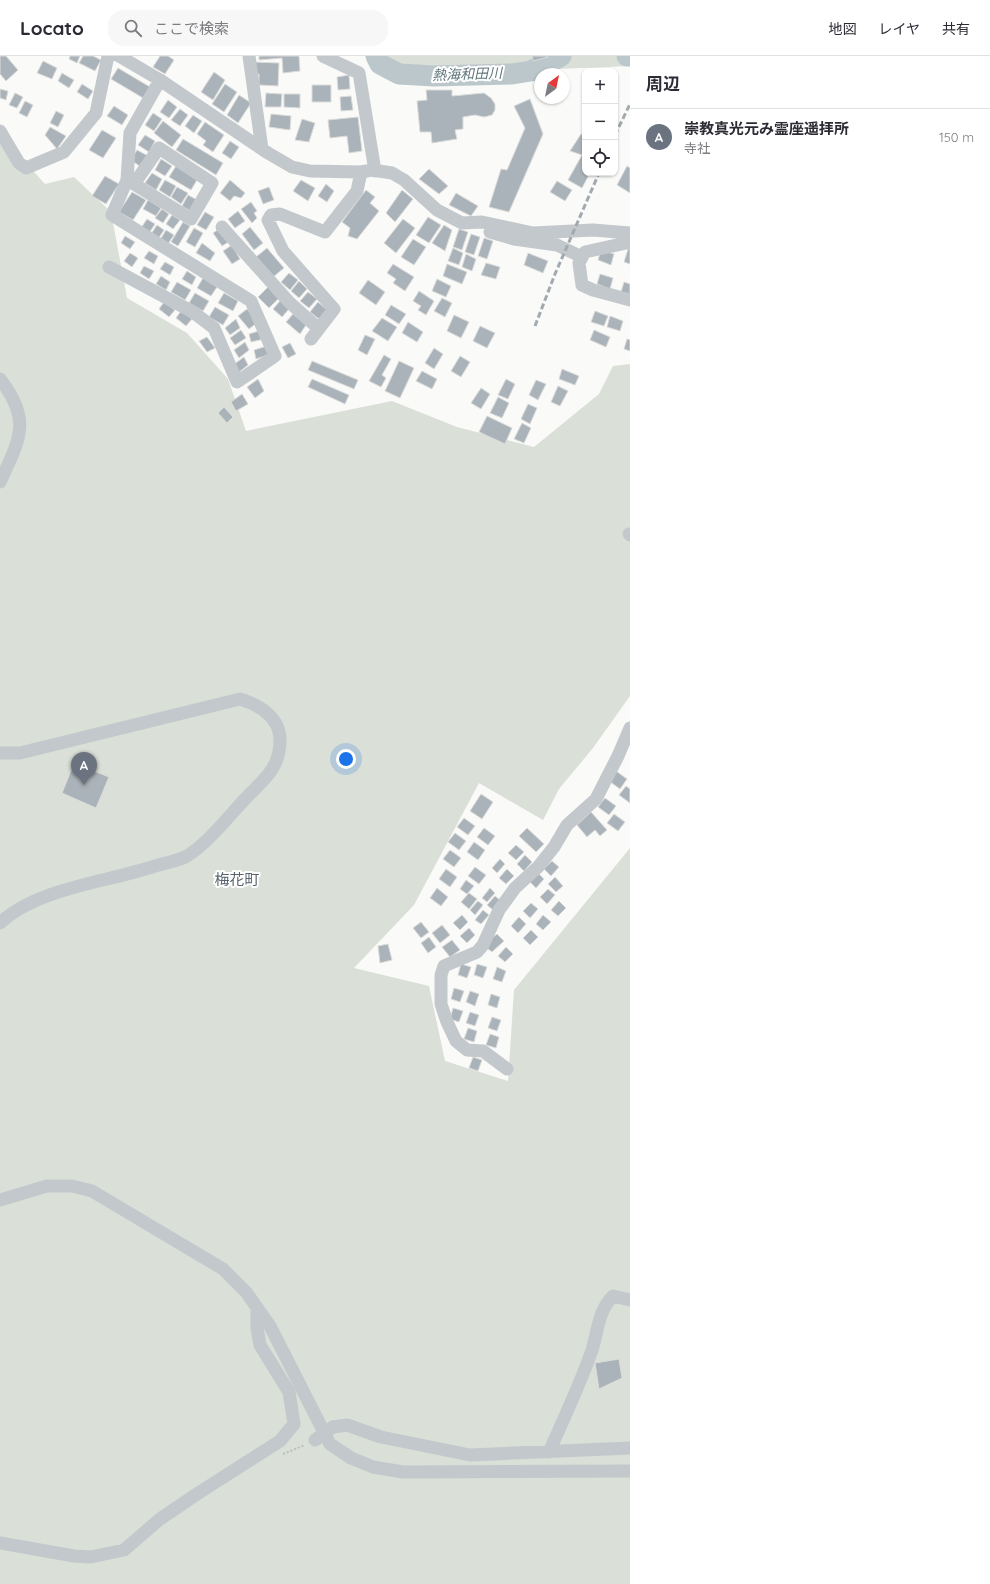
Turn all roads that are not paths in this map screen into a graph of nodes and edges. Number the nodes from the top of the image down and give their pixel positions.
1 (108, 56) edge
2 (248, 56) edge
3 (323, 56) edge
4 (125, 58) edge
5 (160, 80) junction
6 (0, 131) edge
7 (262, 149) junction
8 (375, 171) junction
9 (362, 172) junction
10 (131, 182) junction
11 (462, 223) junction
12 (222, 227) dead end
13 (630, 233) edge
14 (630, 242) edge
15 (582, 257) junction
16 (109, 267) dead end
17 (630, 300) edge
18 (0, 379) edge
19 (0, 482) edge
20 (630, 728) edge
21 (0, 753) edge
22 (0, 923) edge
23 (507, 1069) dead end
24 (0, 1200) edge
25 (630, 1300) edge
26 (257, 1307) junction
27 (315, 1440) road end
28 (630, 1448) edge
29 (549, 1452) junction
30 (630, 1471) edge
31 (0, 1543) edge

1 - 6 street
2 - 7 street
3 - 8 street
4 - 5 street
5 - 7 street
5 - 10 street
7 - 9 street
8 - 9 street
8 - 11 street
9 - 12 street
10 - 10 street
10 - 16 street
11 - 13 street
11 - 15 street
14 - 15 street
15 - 17 street
18 - 19 street
20 - 23 street
21 - 22 street
24 - 26 street
25 - 29 street
26 - 30 street
26 - 31 street
27 - 29 street, bridge
28 - 29 street

